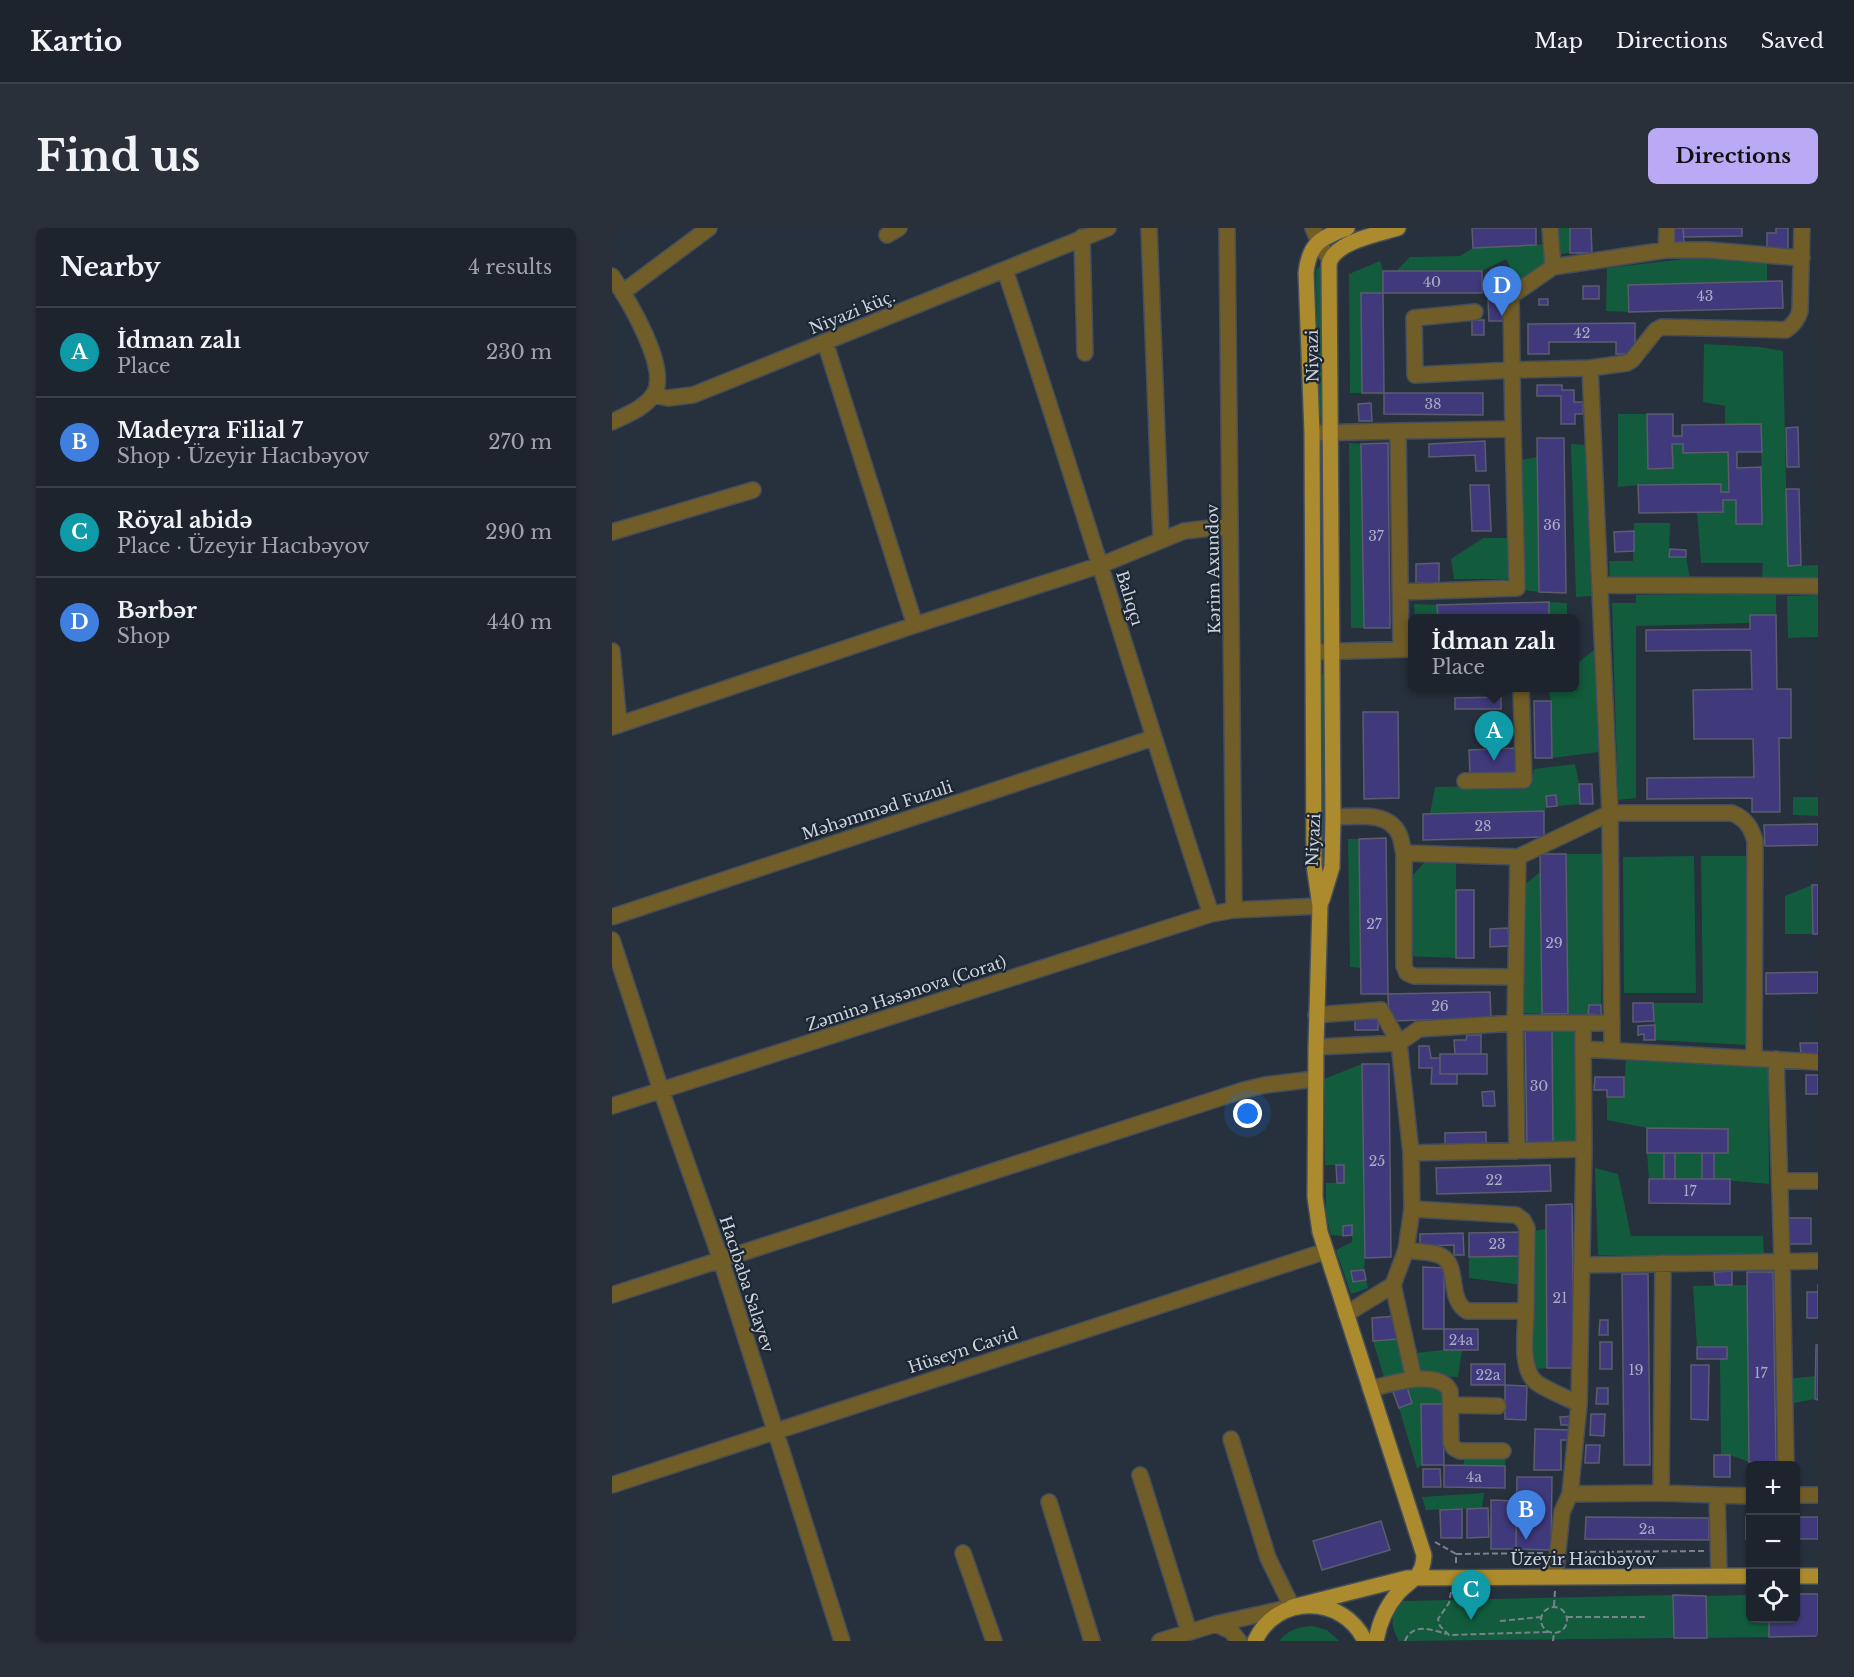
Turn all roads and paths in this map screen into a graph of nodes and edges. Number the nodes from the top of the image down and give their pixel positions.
1 (709, 228) edge
2 (1108, 228) edge
3 (1149, 228) edge
4 (1227, 228) edge
5 (1347, 228) edge
6 (1398, 228) edge
7 (1550, 228) edge
8 (1667, 228) edge
9 (1802, 228) edge
10 (1315, 235) edge
11 (1082, 237) junction
12 (1666, 250) junction
13 (1802, 258) junction
14 (1330, 259) junction
15 (1552, 267) junction
16 (1005, 270) junction
17 (612, 276) edge
18 (623, 292) junction
19 (1475, 312) dead end
20 (825, 342) junction
21 (1085, 353) dead end
22 (1590, 368) junction
23 (1512, 370) junction
24 (653, 395) junction
25 (612, 422) edge
26 (1513, 429) junction
27 (1398, 431) junction
28 (1312, 433) junction
29 (1331, 433) junction
30 (753, 490) dead end
31 (1230, 526) junction
32 (612, 532) edge
33 (1161, 539) junction
34 (1101, 565) junction
35 (1601, 585) junction
36 (1818, 586) edge
37 (1400, 592) junction
38 (915, 625) junction
39 (1407, 649) edge
40 (612, 651) edge
41 (1333, 651) junction
42 (1314, 652) junction
43 (1521, 692) edge
44 (616, 726) edge
45 (1153, 738) junction
46 (1465, 781) dead end
47 (1610, 813) junction
48 (1333, 817) junction
49 (1404, 853) junction
50 (1518, 857) junction
51 (1320, 906) junction
52 (1234, 910) junction
53 (1211, 914) junction
54 (612, 917) edge
55 (612, 940) edge
56 (1516, 977) junction
57 (1316, 1015) junction
58 (1515, 1023) junction
59 (1583, 1023) junction
60 (1611, 1023) junction
61 (1399, 1043) junction
62 (1316, 1047) junction
63 (1582, 1048) junction
64 (1612, 1049) junction
65 (1754, 1058) junction
66 (1776, 1059) junction
67 (1818, 1062) edge
68 (1316, 1079) junction
69 (661, 1090) junction
70 (612, 1106) edge
71 (1584, 1149) junction
72 (1516, 1151) junction
73 (1411, 1153) junction
74 (1818, 1180) edge
75 (1780, 1181) junction
76 (1412, 1209) junction
77 (1406, 1250) junction
78 (1326, 1251) junction
79 (721, 1260) junction
80 (1782, 1261) junction
81 (1818, 1261) edge
82 (1664, 1263) junction
83 (1582, 1264) junction
84 (1394, 1285) junction
85 (612, 1295) edge
86 (1526, 1311) junction
87 (1346, 1314) junction
88 (1414, 1379) junction
89 (1370, 1389) junction
90 (1579, 1404) junction
91 (1452, 1405) junction
92 (1498, 1406) dead end
93 (775, 1431) junction
94 (1231, 1439) dead end
95 (1503, 1451) dead end
96 (1786, 1461) edge
97 (1140, 1475) dead end
98 (612, 1485) edge
99 (1661, 1493) junction
100 (1570, 1494) junction
101 (1800, 1495) edge
102 (1818, 1495) edge
103 (1717, 1496) junction
104 (1746, 1496) edge
105 (1049, 1502) dead end
106 (1422, 1543) junction
107 (1718, 1551) junction
108 (963, 1553) dead end
109 (1558, 1553) junction
110 (1456, 1554) junction
111 (1818, 1575) edge
112 (1719, 1576) junction
113 (1746, 1576) edge
114 (1800, 1576) edge
115 (1417, 1577) junction
116 (1452, 1577) junction
117 (1555, 1577) junction
118 (1292, 1607) junction
119 (1541, 1617) junction
120 (1567, 1617) junction
121 (1646, 1617) dead end
122 (1500, 1621) dead end
123 (1216, 1624) junction
124 (1189, 1632) junction
125 (1548, 1632) junction
126 (1554, 1633) junction
127 (1449, 1635) junction
128 (842, 1641) edge
129 (994, 1641) edge
130 (1092, 1641) edge
131 (1160, 1641) edge
132 (1239, 1641) edge
133 (1255, 1641) edge
134 (1365, 1641) edge
135 (1376, 1641) edge
136 (1405, 1641) edge
137 (1552, 1641) edge

1 - 18 street
2 - 11 street, Niyazi küç.
3 - 33 street
4 - 31 street, Kərim Axundov
5 - 10 main road
6 - 14 main road
7 - 15 street
8 - 12 street
9 - 13 street
10 - 14 street
10 - 28 main road, Niyazi
11 - 16 street, Niyazi küç.
11 - 21 street
12 - 13 street
12 - 15 street
13 - 22 street
14 - 29 main road, Niyazi
15 - 23 street
16 - 20 street, Niyazi küç.
16 - 34 street, Balıqçı
17 - 18 street
18 - 24 street
19 - 23 street
20 - 24 street, Niyazi küç.
20 - 38 street
22 - 23 street
22 - 35 street
23 - 26 street
24 - 25 street
26 - 27 street
26 - 37 street
27 - 29 street
27 - 37 street
28 - 29 street
28 - 42 main road, Niyazi
29 - 41 main road, Niyazi
30 - 32 street
31 - 33 street
31 - 52 street, Kərim Axundov
33 - 34 street
34 - 38 street
34 - 45 street, Balıqçı
35 - 36 street
35 - 47 street
37 - 39 street
38 - 44 street
39 - 41 street
40 - 44 street
41 - 42 street
41 - 48 main road, Niyazi
42 - 51 main road, Niyazi
43 - 46 street
45 - 53 street, Balıqçı
45 - 54 street, Məhəmməd Fuzuli
47 - 50 street
47 - 60 street
47 - 65 street
48 - 49 street
48 - 51 main road, Niyazi
49 - 50 street
49 - 56 street
50 - 56 street
51 - 52 street
51 - 57 main road
52 - 53 street
53 - 69 street, Zəminə Həsənova (Corat)
55 - 69 street, Hacıbaba Salayev
56 - 58 street
57 - 61 street
57 - 62 main road
58 - 59 street
58 - 61 street
58 - 72 street
59 - 60 street
59 - 63 street
60 - 64 street
61 - 62 street
61 - 73 street
62 - 68 main road
63 - 64 street
63 - 71 street
64 - 65 street
65 - 66 street
66 - 67 street
66 - 75 street
68 - 78 main road
68 - 79 street
69 - 70 street, Zəminə Həsənova (Corat)
69 - 79 street, Hacıbaba Salayev
71 - 72 street
71 - 83 street
72 - 73 street
73 - 76 street
74 - 75 street
75 - 80 street
76 - 77 street
76 - 86 street
77 - 84 street
77 - 86 street
78 - 87 main road
78 - 93 street, Hüseyn Cavid
79 - 85 street
79 - 93 street, Hacıbaba Salayev
80 - 81 street
80 - 82 street
80 - 96 street
82 - 83 street
82 - 99 street
83 - 90 street
84 - 87 street
84 - 88 street
86 - 90 street
87 - 89 main road
88 - 89 street
88 - 91 street
89 - 106 main road
90 - 100 street
91 - 92 street
91 - 95 street
93 - 98 street, Hüseyn Cavid
93 - 128 street, Hacıbaba Salayev
94 - 118 street
97 - 124 street
99 - 100 street
99 - 103 street
100 - 109 street
101 - 102 street
103 - 104 street
103 - 107 street
105 - 130 street
106 - 110 path
106 - 115 main road
106 - 116 main road
107 - 109 path
107 - 112 street
108 - 129 street
109 - 110 path
109 - 117 street
110 - 116 path
111 - 114 main road
112 - 113 main road, Üzeyir Hacıbəyov
112 - 117 main road, Üzeyir Hacıbəyov
115 - 116 main road, Üzeyir Hacıbəyov
115 - 118 main road, Üzeyir Hacıbəyov
115 - 135 main road
116 - 117 main road, Üzeyir Hacıbəyov
116 - 127 path
118 - 123 street
118 - 133 main road
118 - 134 main road
119 - 120 path
119 - 122 path
119 - 125 path
120 - 121 path
120 - 126 path
123 - 124 street
123 - 132 street
124 - 131 street
125 - 126 path
125 - 127 path
126 - 137 path
127 - 136 path

